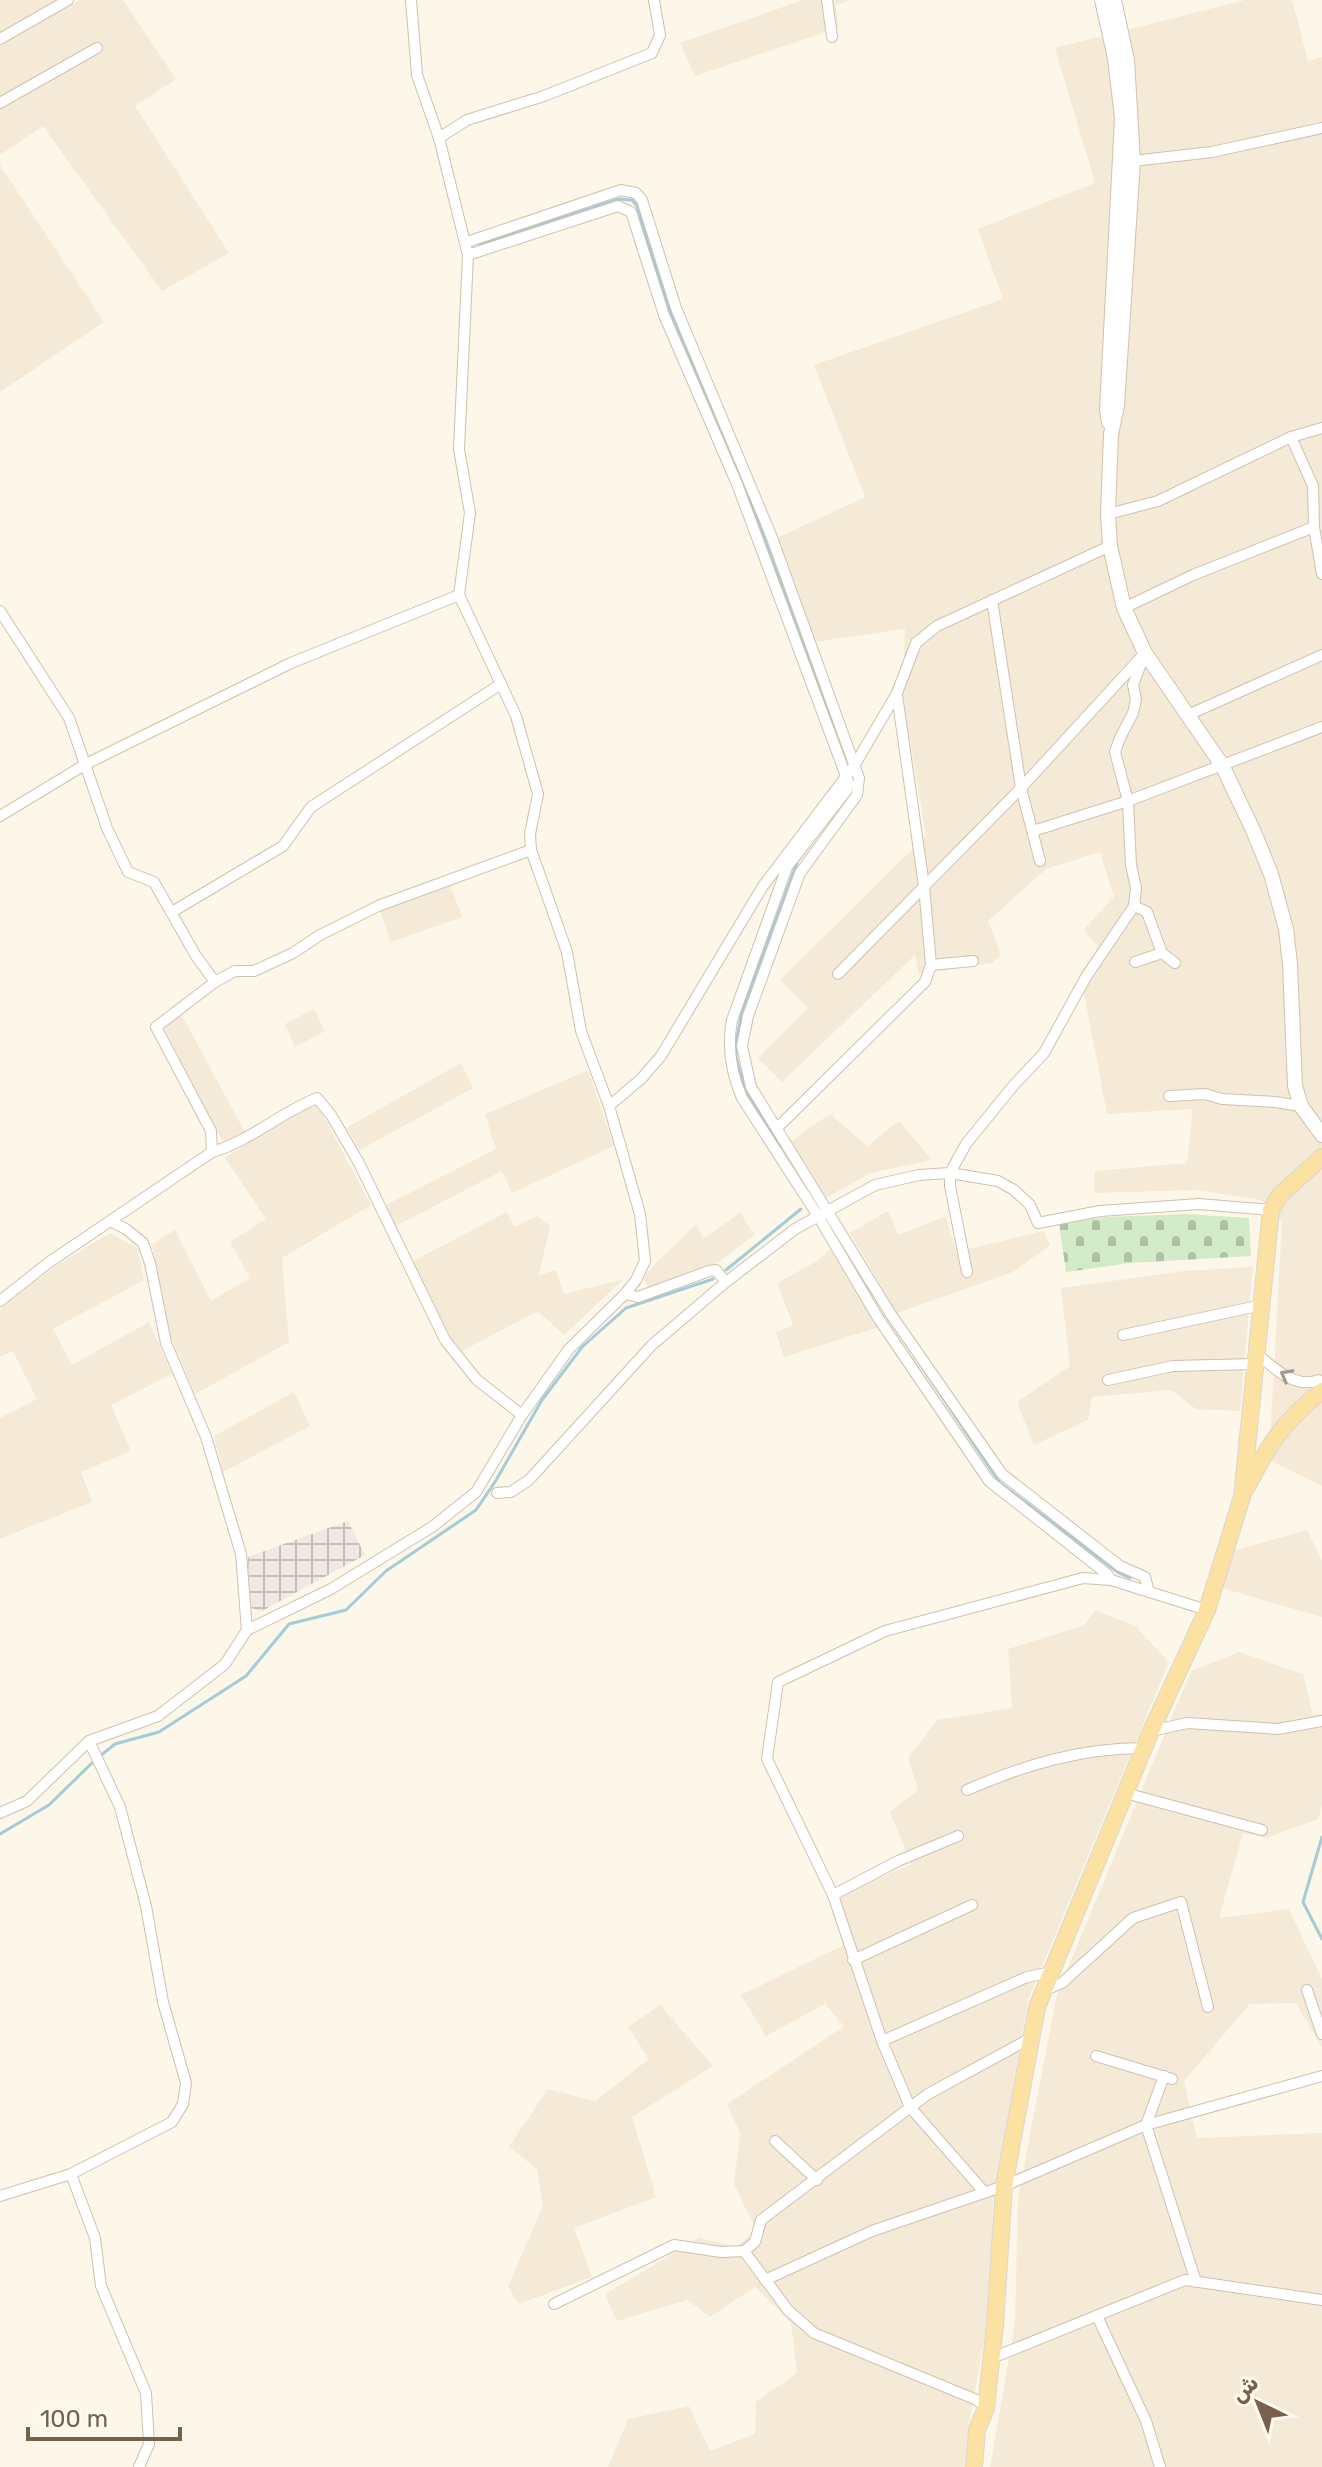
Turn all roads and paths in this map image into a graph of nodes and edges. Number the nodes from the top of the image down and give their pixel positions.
1 (68, 0) edge
2 (411, 0) edge
3 (654, 0) edge
4 (827, 0) edge
5 (1102, 0) edge
6 (1114, 0) edge
7 (832, 37) dead end
8 (0, 39) edge
9 (97, 48) dead end
10 (0, 103) edge
11 (1322, 128) edge
12 (439, 138) junction
13 (1133, 161) junction
14 (467, 242) junction
15 (468, 255) junction
16 (1322, 428) edge
17 (1111, 434) junction
18 (1291, 437) junction
19 (749, 479) junction
20 (737, 484) junction
21 (1108, 514) junction
22 (1314, 527) junction
23 (1319, 541) edge
24 (1110, 546) junction
25 (1322, 574) edge
26 (459, 595) junction
27 (992, 600) junction
28 (1124, 608) junction
29 (0, 611) edge
30 (1145, 653) junction
31 (1322, 655) edge
32 (501, 684) junction
33 (897, 693) junction
34 (1188, 715) junction
35 (1322, 727) edge
36 (86, 764) junction
37 (1222, 765) junction
38 (854, 766) junction
39 (846, 777) junction
40 (1021, 788) junction
41 (1128, 801) junction
42 (0, 816) edge
43 (1033, 831) junction
44 (531, 850) junction
45 (1040, 861) dead end
46 (924, 886) junction
47 (1134, 906) junction
48 (172, 912) junction
49 (1162, 953) junction
50 (973, 961) dead end
51 (1135, 962) dead end
52 (1175, 963) dead end
53 (931, 965) junction
54 (838, 974) dead end
55 (215, 982) junction
56 (1169, 1096) dead end
57 (609, 1106) junction
58 (1301, 1106) junction
59 (777, 1128) junction
60 (1322, 1135) edge
61 (212, 1152) junction
62 (1322, 1157) edge
63 (950, 1173) junction
64 (829, 1210) junction
65 (1271, 1210) junction
66 (818, 1216) junction
67 (112, 1222) junction
68 (967, 1272) dead end
69 (726, 1282) junction
70 (625, 1294) junction
71 (0, 1301) edge
72 (1262, 1305) junction
73 (1123, 1335) dead end
74 (1257, 1359) junction
75 (1108, 1380) dead end
76 (1321, 1382) edge
77 (522, 1415) junction
78 (497, 1493) dead end
79 (1242, 1497) junction
80 (1111, 1580) junction
81 (1149, 1592) junction
82 (1207, 1610) junction
83 (247, 1630) junction
84 (1322, 1721) edge
85 (1151, 1731) junction
86 (89, 1741) junction
87 (1144, 1748) junction
88 (967, 1790) dead end
89 (1125, 1793) junction
90 (0, 1813) edge
91 (1262, 1830) dead end
92 (958, 1836) dead end
93 (833, 1895) junction
94 (972, 1905) dead end
95 (853, 1960) junction
96 (1051, 1972) junction
97 (1307, 1990) dead end
98 (1043, 1991) junction
99 (1208, 2007) dead end
100 (1322, 2034) edge
101 (1031, 2038) junction
102 (882, 2041) junction
103 (1096, 2056) dead end
104 (1322, 2076) edge
105 (910, 2107) junction
106 (1146, 2125) junction
107 (775, 2141) dead end
108 (71, 2174) junction
109 (817, 2180) junction
110 (1004, 2186) junction
111 (985, 2193) junction
112 (0, 2196) edge
113 (744, 2251) junction
114 (765, 2280) junction
115 (1196, 2282) junction
116 (1321, 2300) edge
117 (554, 2304) dead end
118 (1097, 2316) junction
119 (992, 2358) junction
120 (986, 2408) junction
121 (139, 2467) edge
122 (974, 2467) edge
123 (1160, 2467) edge

1 - 8 street
2 - 12 street
3 - 12 street
4 - 7 street
5 - 17 main road
6 - 13 main road
9 - 10 street
11 - 13 street
12 - 14 street
13 - 17 main road
14 - 15 street
14 - 19 street
15 - 20 street
15 - 26 street
16 - 18 street
17 - 21 main road
18 - 21 street
18 - 22 street
19 - 20 street
19 - 38 street
20 - 39 street
21 - 24 main road
22 - 23 street
22 - 28 street
23 - 25 street
24 - 27 street
24 - 28 main road
26 - 32 street
26 - 36 street
27 - 33 street
27 - 40 street
28 - 30 main road
29 - 36 street
30 - 34 main road
30 - 40 street
30 - 41 street
31 - 34 street
32 - 44 street
32 - 48 street
33 - 38 street
33 - 46 street
34 - 37 main road
35 - 37 street
36 - 42 street
36 - 48 street
37 - 41 street
37 - 58 main road
38 - 39 street
38 - 59 street
39 - 57 street
39 - 66 street
40 - 43 street
40 - 46 street
41 - 43 street
41 - 47 street
43 - 45 street
44 - 55 street
44 - 57 street
46 - 53 street
46 - 54 street
47 - 49 street
47 - 63 street
48 - 55 street
49 - 51 street
49 - 52 street
50 - 53 street
53 - 59 street
55 - 61 street
56 - 58 street
57 - 70 street
58 - 60 main road
59 - 64 street
61 - 67 street
61 - 77 street
62 - 65 main road
63 - 64 street
63 - 65 street
63 - 68 street
64 - 66 street
64 - 81 street
65 - 72 main road
66 - 69 street
66 - 80 street
67 - 71 street
67 - 83 street
69 - 70 street
69 - 78 street
70 - 77 street
72 - 73 street
72 - 74 main road
74 - 75 street
76 -> 74 street
74 - 79 main road
76 - 79 main road
77 - 83 street
79 - 82 main road
80 - 81 street
80 - 93 street
81 - 82 street
82 - 85 main road
83 - 86 street
84 - 85 street
85 - 87 main road
86 - 90 street
86 - 108 street
87 - 88 street
87 - 89 main road
89 - 91 street
89 - 96 main road
92 - 93 street
93 - 95 street
94 - 95 street
95 - 102 street
96 - 98 main road
96 - 102 street
97 - 100 street
98 - 99 street
98 - 101 main road
101 - 105 street
101 - 110 main road
102 - 105 street
103 - 106 street
104 - 106 street
105 - 109 street
105 - 111 street
106 - 110 street
106 - 115 street
107 - 109 street
108 - 112 street
108 - 121 street
109 - 113 street
110 - 111 street
110 - 119 main road
111 - 114 street
113 - 114 street
113 - 117 street
114 - 120 street
115 - 116 street
115 - 118 street
118 - 119 street
118 - 123 street
119 - 120 main road
120 - 122 main road

